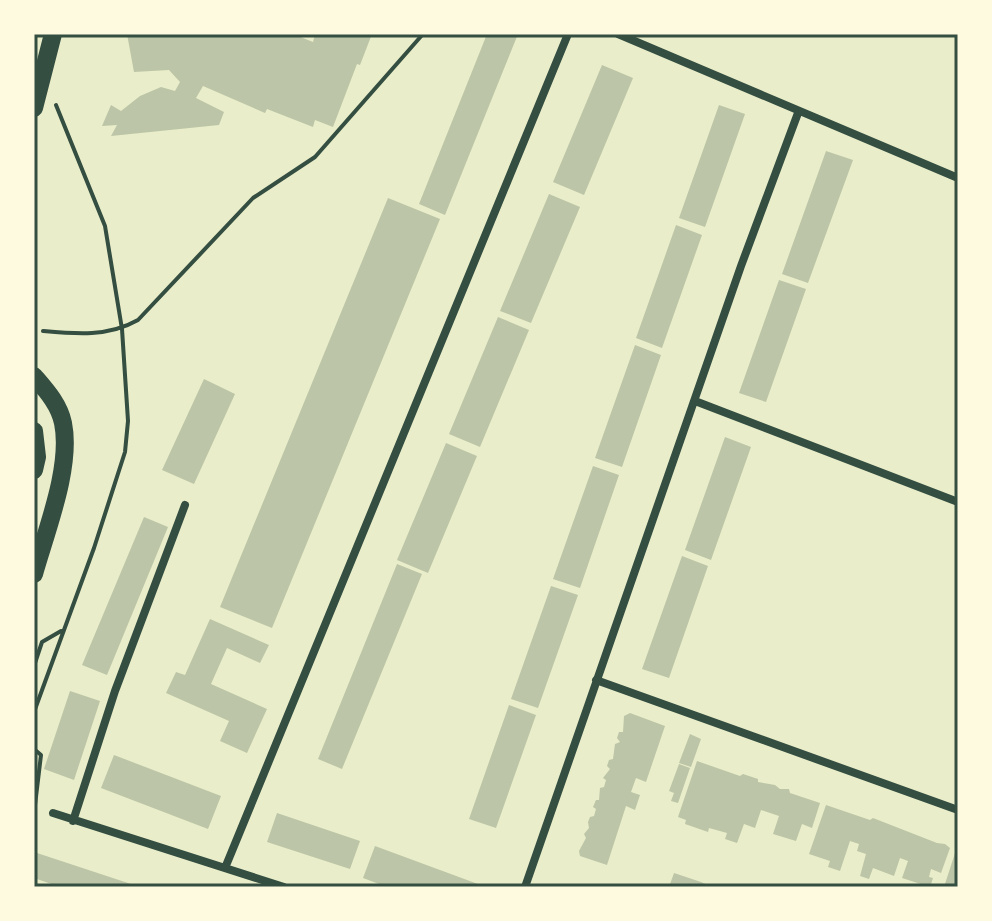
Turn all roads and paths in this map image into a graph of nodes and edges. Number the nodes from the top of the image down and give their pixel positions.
1 (53, 34) edge
2 (423, 34) edge
3 (568, 34) edge
4 (618, 34) edge
5 (34, 108) edge
6 (798, 113) junction
7 (60, 119) dead end
8 (958, 178) edge
9 (122, 329) junction
10 (43, 331) dead end
11 (34, 376) edge
12 (695, 401) junction
13 (34, 431) edge
14 (34, 470) edge
15 (958, 502) edge
16 (185, 505) dead end
17 (34, 574) edge
18 (63, 630) junction
19 (34, 666) edge
20 (596, 680) junction
21 (34, 712) edge
22 (34, 749) edge
23 (36, 772) edge
24 (34, 805) edge
25 (958, 810) edge
26 (53, 813) dead end
27 (73, 821) junction
28 (225, 868) junction
29 (284, 887) edge
30 (525, 887) edge

1 - 5 main road
2 - 9 path
3 - 28 street
4 - 6 street
6 - 8 street
6 - 12 street
7 - 9 path
9 - 10 path
9 - 18 path
11 - 17 main road
12 - 15 street
12 - 20 street
13 - 14 main road
16 - 27 street
18 - 19 path
18 - 21 path
20 - 25 street
20 - 30 street
22 - 23 path
23 - 24 path
26 - 27 street
27 - 28 street
28 - 29 street

